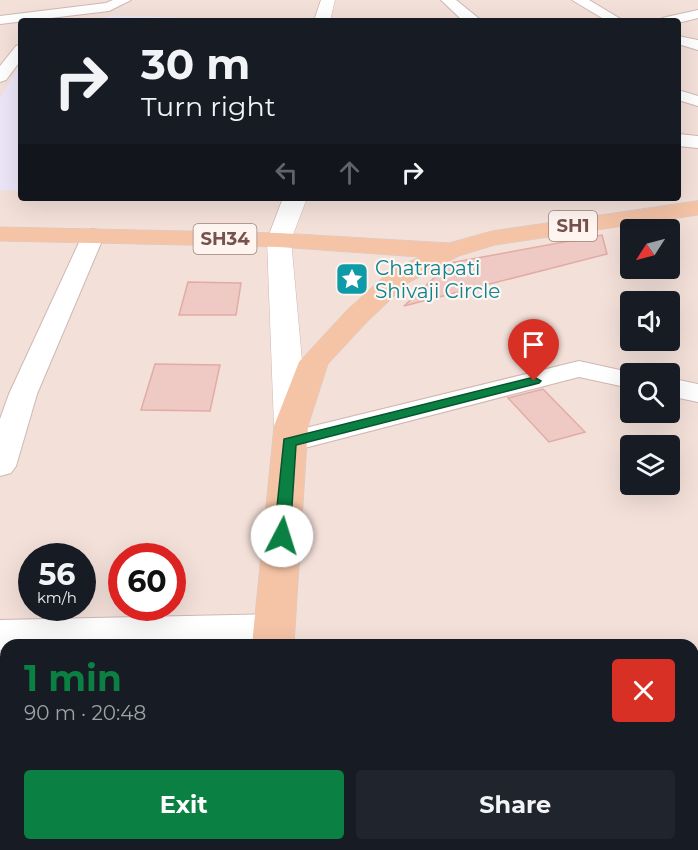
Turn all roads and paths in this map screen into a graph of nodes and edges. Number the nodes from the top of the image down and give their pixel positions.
1 (124, 0) edge
2 (328, 0) edge
3 (448, 0) edge
4 (579, 0) edge
5 (698, 14) edge
6 (39, 18) edge
7 (323, 18) edge
8 (468, 18) edge
9 (612, 18) edge
10 (680, 18) edge
11 (18, 19) edge
12 (0, 20) edge
13 (681, 41) edge
14 (698, 45) edge
15 (18, 53) edge
16 (0, 77) edge
17 (698, 87) edge
18 (681, 92) edge
19 (681, 94) edge
20 (698, 101) edge
21 (681, 140) edge
22 (698, 142) edge
23 (294, 201) edge
24 (698, 208) edge
25 (0, 234) edge
26 (93, 236) junction
27 (279, 240) junction
28 (450, 251) junction
29 (620, 378) edge
30 (680, 389) edge
31 (698, 393) edge
32 (11, 394) edge
33 (290, 434) junction
34 (0, 466) edge
35 (0, 635) edge
36 (274, 637) edge

1 - 6 street
2 - 7 main road
3 - 8 street
4 - 9 street
5 - 10 street
11 - 12 street
13 - 14 street
15 - 16 street
17 - 18 street
19 - 20 street
21 - 22 street
23 - 27 main road
24 - 28 main road, SH1
25 - 26 main road, SH34
26 - 27 main road, SH34
26 - 32 street
27 - 28 main road, SH34
27 - 33 main road
28 - 33 main road, SH1
29 - 33 street
30 - 31 street
32 - 34 street
33 - 36 main road, SH1
35 - 36 street

